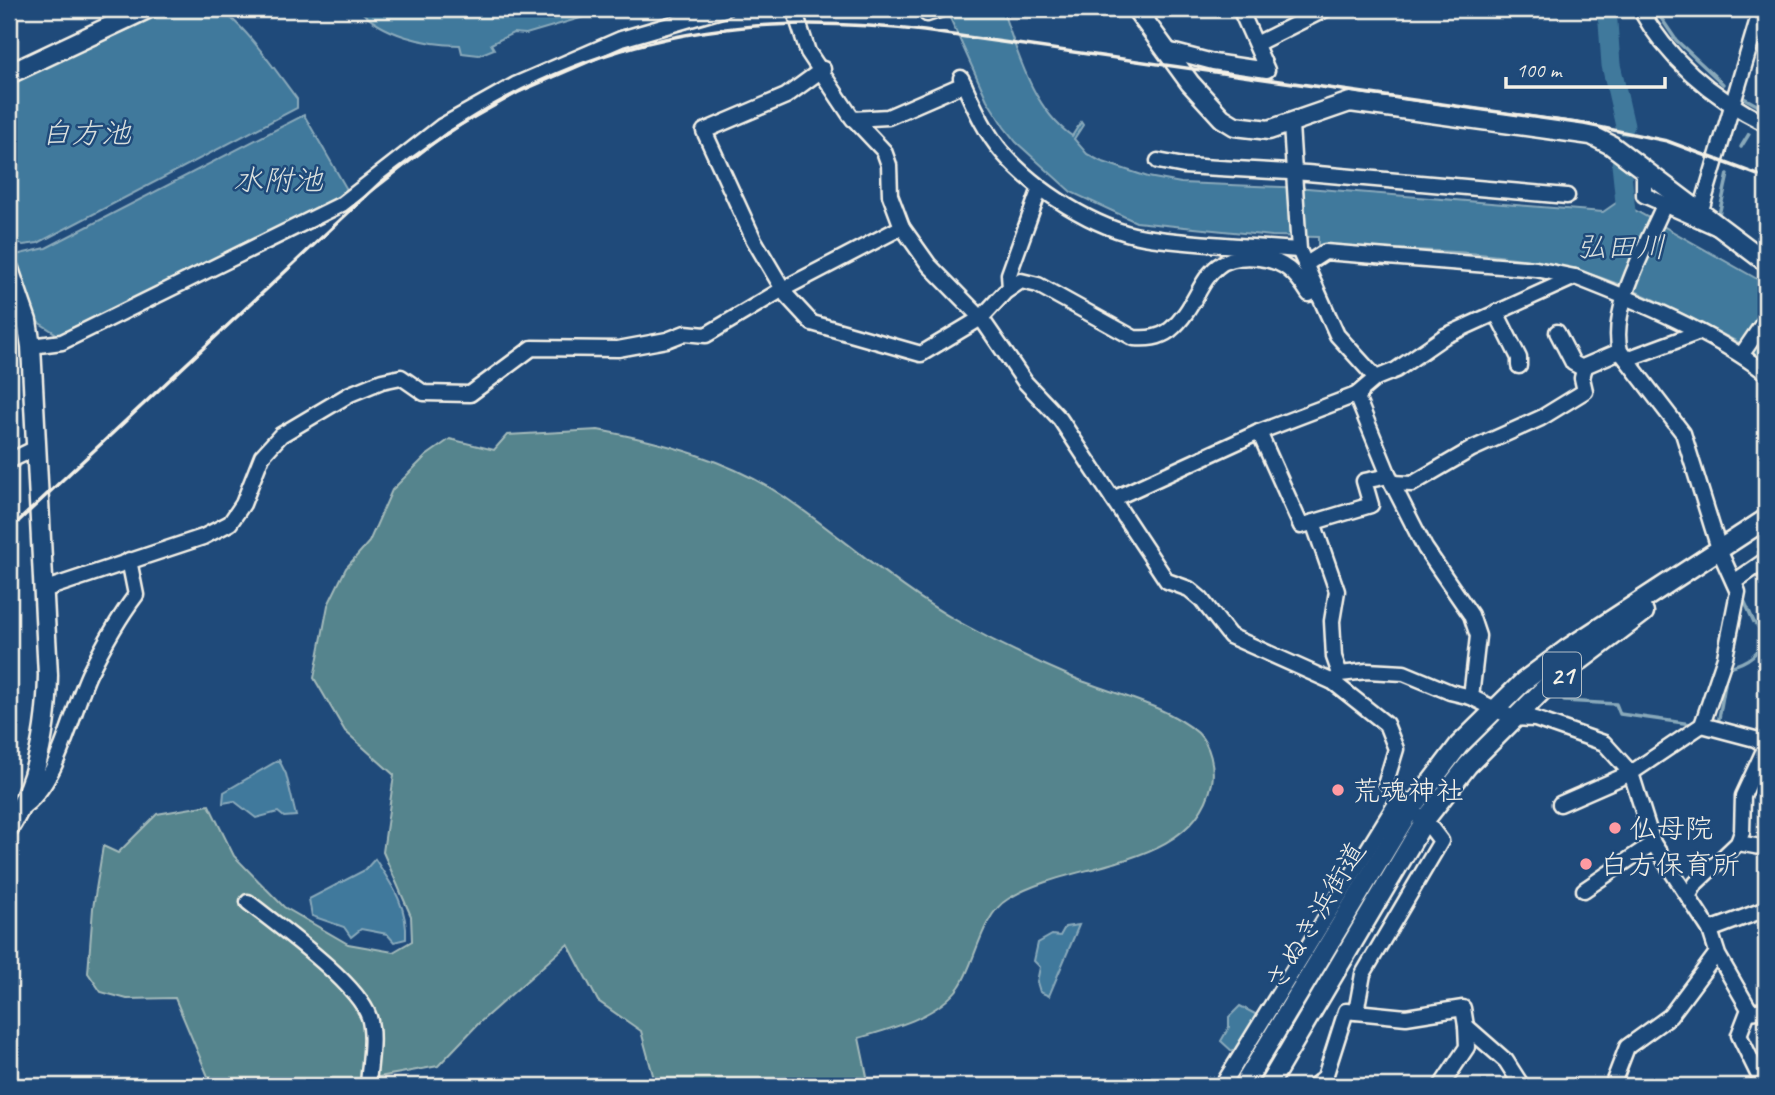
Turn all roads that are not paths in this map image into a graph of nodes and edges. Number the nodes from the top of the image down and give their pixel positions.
1 (147, 9) edge
2 (725, 9) edge
3 (794, 9) edge
4 (942, 9) edge
5 (1136, 9) edge
6 (1240, 9) edge
7 (1326, 9) edge
8 (1640, 9) edge
9 (1761, 9) edge
10 (925, 12) edge
11 (1256, 44) junction
12 (1167, 50) junction
13 (823, 69) junction
14 (9, 74) edge
15 (1731, 106) junction
16 (853, 119) junction
17 (1766, 124) edge
18 (1291, 125) junction
19 (1158, 161) dead end
20 (1644, 170) junction
21 (1295, 176) junction
22 (1040, 188) junction
23 (1567, 196) dead end
24 (1664, 205) junction
25 (1701, 210) junction
26 (902, 226) junction
27 (1721, 229) junction
28 (1299, 250) junction
29 (1766, 262) edge
30 (1305, 265) junction
31 (9, 269) edge
32 (1575, 276) junction
33 (1010, 288) junction
34 (783, 289) junction
35 (1315, 290) junction
36 (1625, 297) junction
37 (1496, 312) junction
38 (981, 318) junction
39 (1766, 320) edge
40 (1557, 332) dead end
41 (1697, 333) junction
42 (31, 346) junction
43 (1744, 351) junction
44 (1623, 355) junction
45 (1519, 366) dead end
46 (1584, 369) junction
47 (1766, 373) edge
48 (1377, 378) junction
49 (1361, 393) junction
50 (1259, 432) junction
51 (36, 448) junction
52 (9, 461) edge
53 (1391, 479) junction
54 (1113, 499) junction
55 (1766, 519) edge
56 (1313, 522) junction
57 (1720, 552) junction
58 (129, 560) junction
59 (1766, 560) edge
60 (1734, 582) junction
61 (43, 590) junction
62 (1337, 678) junction
63 (1471, 697) junction
64 (1495, 709) junction
65 (1513, 718) junction
66 (1702, 725) junction
67 (1766, 746) edge
68 (1631, 773) junction
69 (1560, 804) dead end
70 (22, 808) junction
71 (1412, 810) junction
72 (9, 828) edge
73 (1653, 843) junction
74 (1738, 843) junction
75 (1766, 848) edge
76 (1584, 890) dead end
77 (1689, 895) junction
78 (248, 902) dead end
79 (1766, 909) edge
80 (1710, 930) junction
81 (1717, 953) junction
82 (1766, 1010) edge
83 (1356, 1012) junction
84 (1749, 1012) junction
85 (1466, 1026) junction
86 (1323, 1083) edge
87 (368, 1086) edge
88 (1222, 1086) edge
89 (1243, 1086) edge
90 (1268, 1086) edge
91 (1441, 1086) edge
92 (1522, 1086) edge
93 (1612, 1086) edge
94 (1764, 1086) edge

1 - 14 main road
2 - 42 street
3 - 13 street
4 - 10 street
5 - 12 main road
6 - 11 street
7 - 11 street
8 - 15 street
9 - 15 street
11 - 12 street
12 - 18 main road
13 - 16 street
13 - 34 street
15 - 17 street
15 - 25 street
16 - 22 street
16 - 26 street
18 - 20 main road
18 - 21 street
19 - 21 street
20 - 24 street
20 - 25 main road
21 - 23 street
21 - 28 street
22 - 28 street
22 - 33 street
24 - 27 street
24 - 36 street
25 - 27 main road
26 - 34 street
26 - 38 street
27 - 29 main road
28 - 30 street
30 - 32 street
30 - 35 street
31 - 42 main road
32 - 36 street
32 - 37 street
33 - 35 street
33 - 38 street
34 - 38 street
34 - 58 street
35 - 48 street
36 - 41 street
36 - 44 street
37 - 45 street
37 - 48 street
38 - 54 street
39 - 43 street
40 - 46 street
41 - 43 street
41 - 44 street
42 - 51 main road
43 - 47 street
44 - 46 street
44 - 57 street
46 - 53 street
48 - 49 street
49 - 50 street
49 - 53 street
50 - 54 street
50 - 56 street
51 - 52 street
51 - 61 main road
53 - 56 street
53 - 63 street
54 - 62 street
55 - 57 main road, さぬき浜街道 / 21
56 - 62 street
57 - 60 street
57 - 64 main road, さぬき浜街道 / 21
57 - 65 main road, 21
58 - 61 street
58 - 70 street
59 - 60 street
60 - 66 street
61 - 70 main road
62 - 63 street
62 - 71 street
63 - 64 street
64 - 65 street
64 - 71 main road, さぬき浜街道 / 21
65 - 68 street
65 - 71 main road, 21
66 - 67 street
66 - 68 street
67 - 74 street
68 - 69 street
68 - 73 street
70 - 72 main road
71 - 83 street
71 - 88 street
71 - 89 main road, さぬき浜街道 / 21
71 - 90 main road, さぬき浜街道 / 21
73 - 76 street
73 - 77 street
74 - 75 street
74 - 77 street
77 - 80 street
78 - 87 street
79 - 80 street
80 - 81 street
81 - 84 street
81 - 93 street
82 - 84 street
83 - 85 street
83 - 86 street
84 - 94 street
85 - 91 street
85 - 92 street

